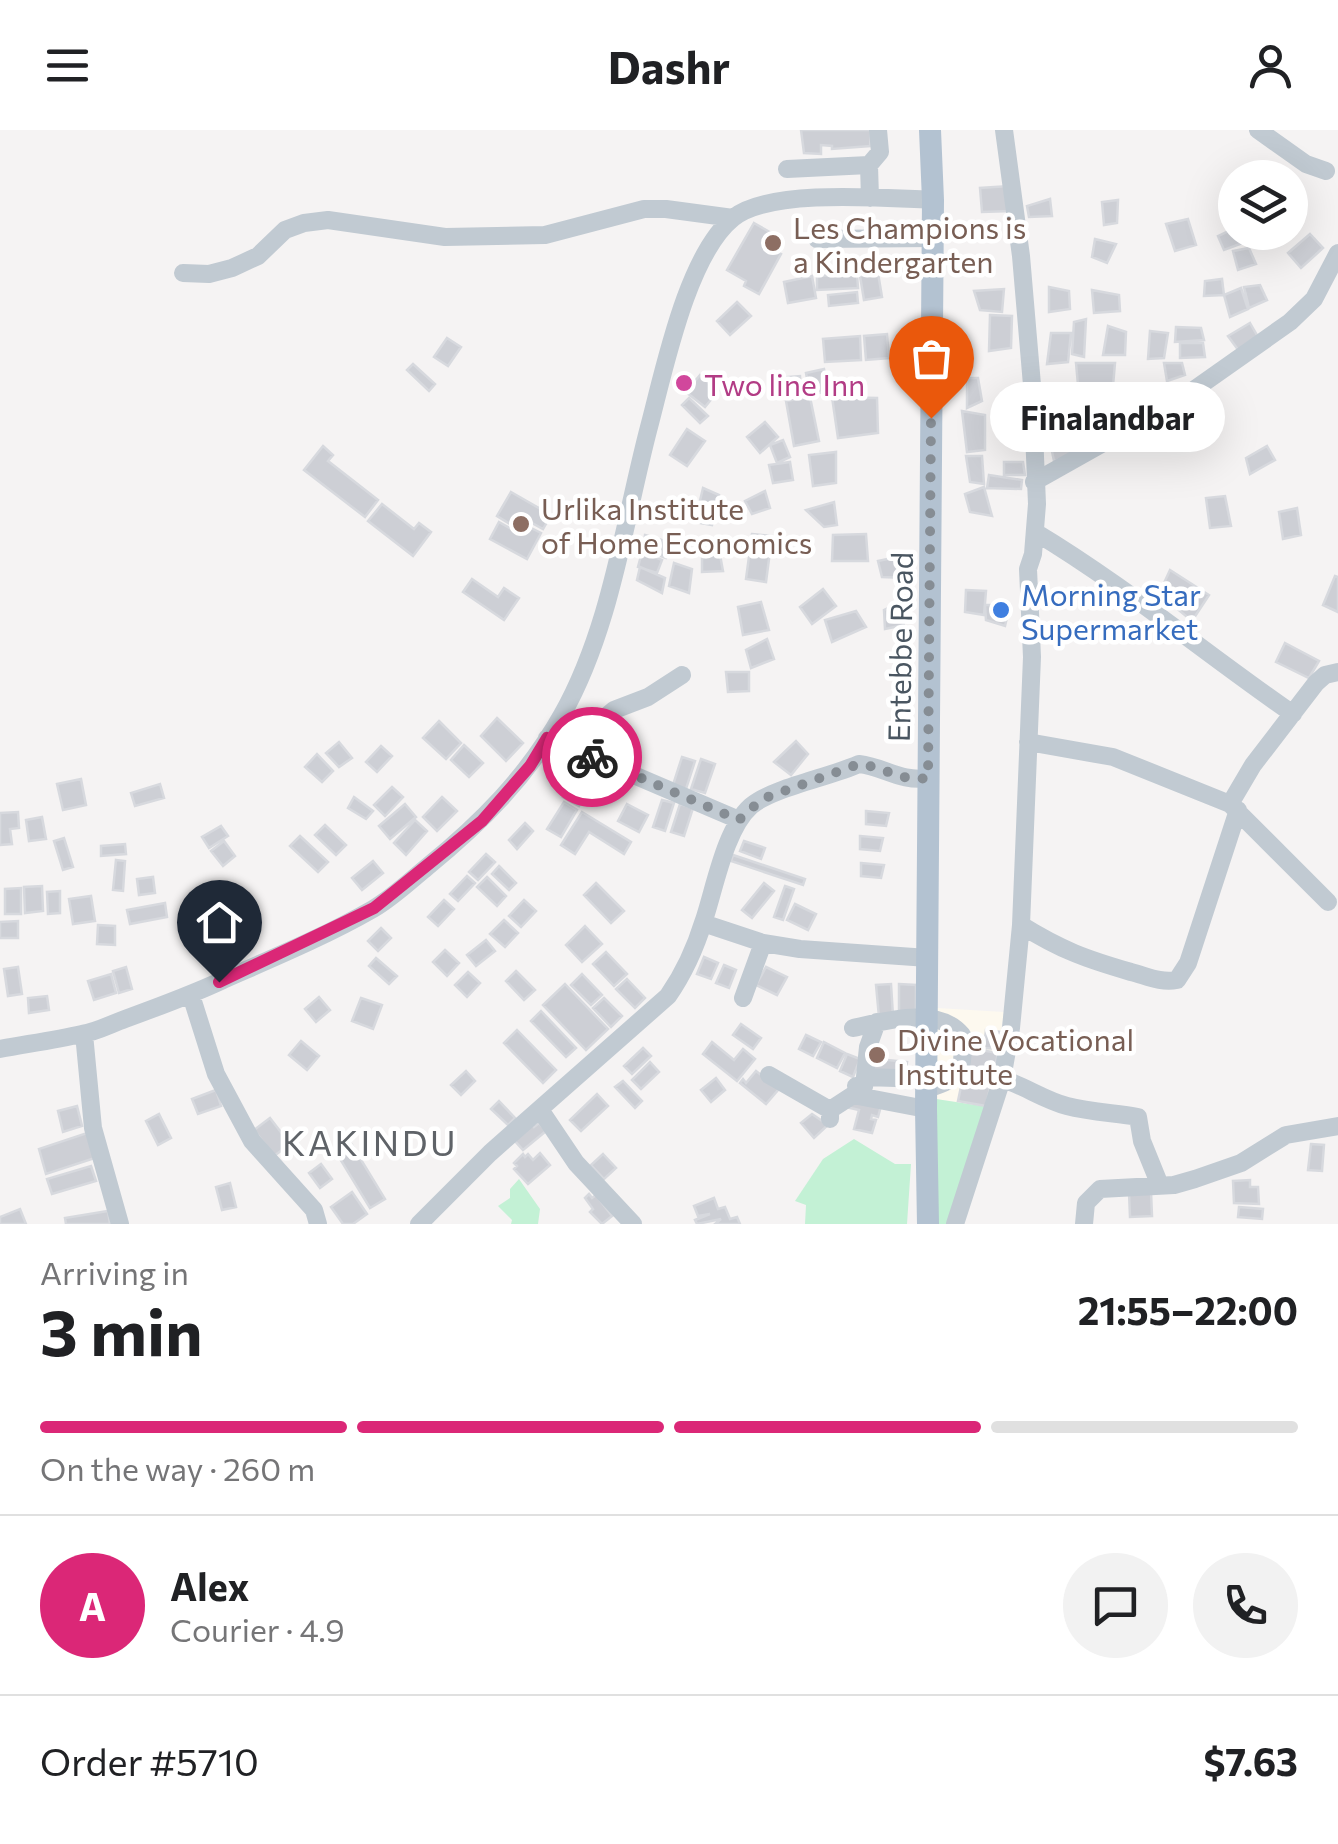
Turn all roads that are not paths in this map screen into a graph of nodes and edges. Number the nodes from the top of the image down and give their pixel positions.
1 (878, 130) edge
2 (930, 130) edge
3 (1004, 130) edge
4 (1258, 130) edge
5 (868, 164) junction
6 (787, 168) dead end
7 (1326, 171) dead end
8 (870, 198) junction
9 (933, 200) junction
10 (732, 218) junction
11 (933, 238) junction
12 (817, 239) dead end
13 (1338, 252) edge
14 (183, 273) dead end
15 (1034, 482) junction
16 (1035, 532) junction
17 (1338, 672) edge
18 (682, 675) dead end
19 (1293, 714) junction
20 (547, 738) junction
21 (1028, 742) junction
22 (569, 748) junction
23 (928, 778) junction
24 (1234, 807) junction
25 (739, 820) junction
26 (1328, 902) dead end
27 (703, 923) junction
28 (1021, 925) junction
29 (763, 943) junction
30 (928, 958) junction
31 (192, 995) junction
32 (743, 998) dead end
33 (926, 1018) junction
34 (878, 1022) junction
35 (854, 1028) dead end
36 (84, 1034) junction
37 (0, 1049) edge
38 (769, 1076) dead end
39 (1002, 1079) junction
40 (926, 1093) junction
41 (542, 1110) junction
42 (1338, 1126) edge
43 (1159, 1183) junction
44 (423, 1223) edge
45 (120, 1224) edge
46 (318, 1224) edge
47 (633, 1224) edge
48 (928, 1224) edge
49 (955, 1224) edge
50 (1084, 1224) edge

1 - 5 street
2 - 9 main road, Entebbe Road
3 - 15 street
4 - 7 street
5 - 6 street
5 - 8 street
8 - 9 street
8 - 10 street
9 - 11 main road, Entebbe Road
10 - 14 street
10 - 20 street
11 - 12 street
11 - 23 main road, Entebbe Road
13 - 15 street
15 - 16 street
16 - 19 street
16 - 21 street
17 - 19 street
18 - 22 street
19 - 24 street
20 - 22 street
20 - 31 street
21 - 24 street
21 - 28 street
22 - 25 street
23 - 25 street
23 - 30 main road, Entebbe Road
24 - 26 street
24 - 28 street
25 - 27 street
27 - 29 street
27 - 41 street
28 - 39 street
29 - 30 street
29 - 32 street
30 - 33 main road, Entebbe Road
31 - 36 street
31 - 46 street
33 - 34 street
33 - 40 main road, Entebbe Road
33 - 40 street
34 - 35 street
34 - 40 street
36 - 37 street
36 - 45 street
38 - 40 street
39 - 43 street
39 - 49 street
40 - 48 main road, Entebbe Road
41 - 44 street
41 - 47 street
42 - 43 street
43 - 50 street

